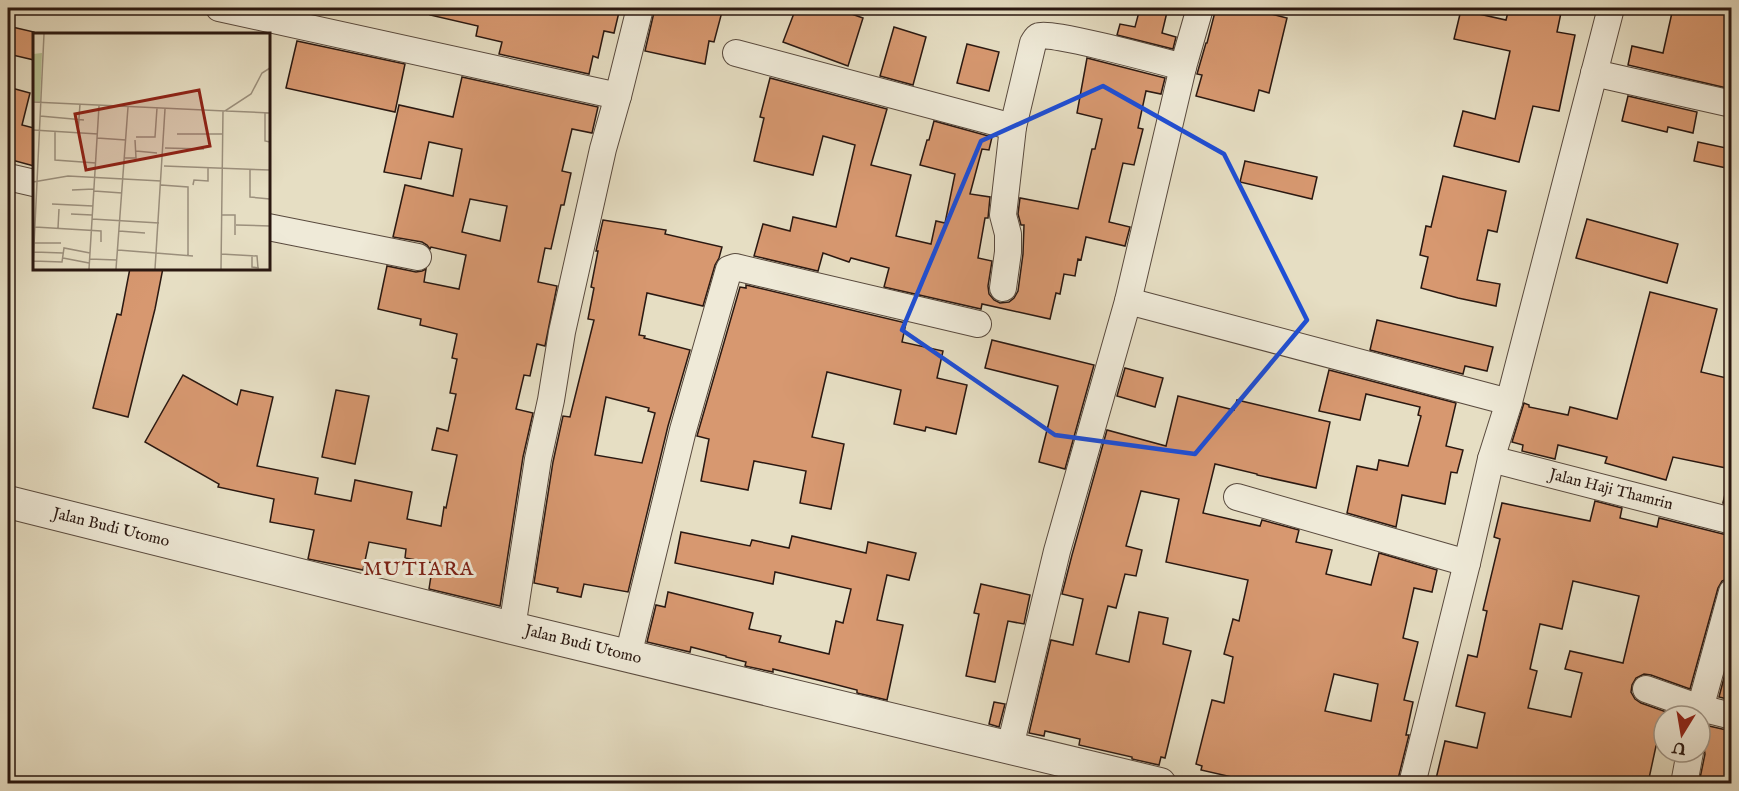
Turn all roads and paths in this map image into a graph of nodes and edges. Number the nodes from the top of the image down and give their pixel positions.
1 (219, 8) edge
2 (640, 8) edge
3 (1200, 8) edge
4 (1611, 8) edge
5 (736, 53) dead end
6 (1183, 67) junction
7 (1594, 73) junction
8 (618, 96) junction
9 (1731, 104) edge
10 (1013, 127) junction
11 (8, 177) edge
12 (33, 183) edge
13 (270, 227) edge
14 (418, 257) dead end
15 (1003, 288) dead end
16 (1128, 301) junction
17 (978, 324) dead end
18 (1509, 402) junction
19 (1491, 459) junction
20 (1237, 497) dead end
21 (8, 502) edge
22 (1731, 521) edge
23 (1467, 563) junction
24 (1731, 592) edge
25 (512, 628) junction
26 (628, 656) junction
27 (1646, 689) dead end
28 (1681, 704) edge
29 (1701, 704) edge
30 (1712, 714) edge
31 (1731, 716) edge
32 (1010, 747) junction
33 (1688, 764) edge
34 (1160, 783) edge
35 (1412, 783) edge
36 (1684, 783) edge

1 - 8 street
2 - 8 street
3 - 6 street
4 - 7 street
5 - 10 street
6 - 10 street
6 - 16 street
7 - 9 street
7 - 18 street
8 - 25 street
10 - 15 street
11 - 12 street
13 - 14 street
16 - 18 street
16 - 32 street
17 - 26 street
18 - 19 street
19 - 22 street, Jalan Haji Thamrin
19 - 23 street
20 - 23 street
21 - 25 street, Jalan Budi Utomo
23 - 35 street
24 - 29 street
25 - 26 street, Jalan Budi Utomo
26 - 32 street, Jalan Budi Utomo
27 - 28 street
30 - 31 street
32 - 34 street, Jalan Budi Utomo
33 - 36 street

